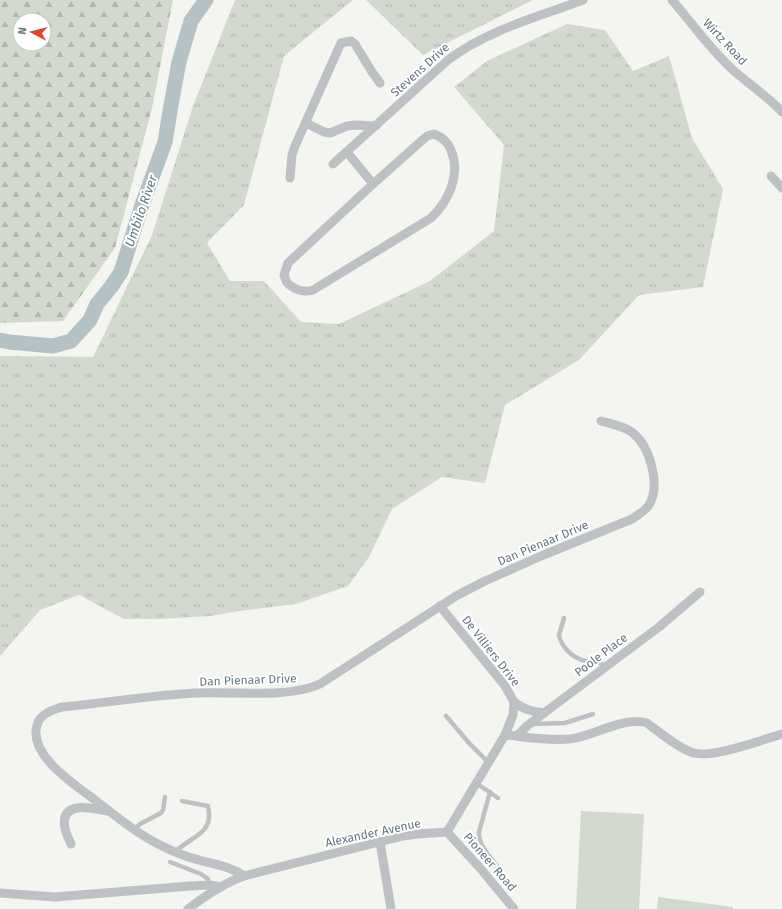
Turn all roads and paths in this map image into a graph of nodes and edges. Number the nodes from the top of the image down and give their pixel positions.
1 (583, 0) edge
2 (672, 0) edge
3 (380, 84) dead end
4 (782, 112) edge
5 (306, 123) junction
6 (376, 126) junction
7 (347, 152) junction
8 (333, 164) dead end
9 (771, 176) dead end
10 (290, 178) dead end
11 (372, 184) junction
12 (782, 188) edge
13 (601, 421) dead end
14 (700, 592) dead end
15 (440, 606) junction
16 (564, 618) dead end
17 (606, 666) junction
18 (514, 702) junction
19 (544, 712) junction
20 (593, 714) dead end
21 (446, 716) dead end
22 (528, 725) junction
23 (782, 734) edge
24 (505, 735) junction
25 (517, 736) junction
26 (488, 762) junction
27 (476, 783) junction
28 (490, 792) junction
29 (165, 797) dead end
30 (498, 798) dead end
31 (182, 802) dead end
32 (109, 811) junction
33 (134, 830) junction
34 (447, 832) junction
35 (380, 842) junction
36 (71, 844) dead end
37 (175, 852) junction
38 (170, 862) dead end
39 (499, 868) dead end
40 (244, 876) junction
41 (192, 885) junction
42 (209, 885) junction
43 (221, 887) junction
44 (0, 893) edge
45 (196, 903) junction
46 (188, 909) edge
47 (391, 909) edge
48 (514, 909) edge

1 - 6 street, Stevens Drive
2 - 4 street, Wirtz Road
3 - 5 street
5 - 6 street
5 - 10 street
6 - 7 street, Stevens Drive
7 - 8 street, Stevens Drive
7 - 11 street
9 - 12 street
11 - 11 street
13 - 15 street, Dan Pienaar Drive
14 - 17 street, Poole Place
15 - 18 street, De Villiers Drive
15 - 32 street, Dan Pienaar Drive
16 - 17 lane
17 - 19 street, Poole Place
18 - 19 street
18 - 24 street, De Villiers Drive
19 - 22 street, Poole Place
20 - 22 lane
21 - 26 lane
22 - 25 street, Poole Place
23 - 25 street
24 - 25 street
24 - 26 street
26 - 27 street
27 - 28 lane
27 - 34 street
28 - 30 lane
28 - 39 lane
29 - 33 lane
31 - 37 lane
32 - 33 street, Dan Pienaar Drive
32 - 36 street
33 - 37 street, Dan Pienaar Drive
34 - 35 street, Alexander Avenue
34 - 48 street, Pioneer Road
35 - 40 street, Alexander Avenue
35 - 47 street
37 - 40 street, Dan Pienaar Drive
38 - 42 lane
40 - 43 street, Alexander Avenue
41 - 42 street
41 - 44 street
41 - 45 street
42 - 43 street
43 - 45 street, Alexander Avenue
45 - 46 street, Alexander Avenue

